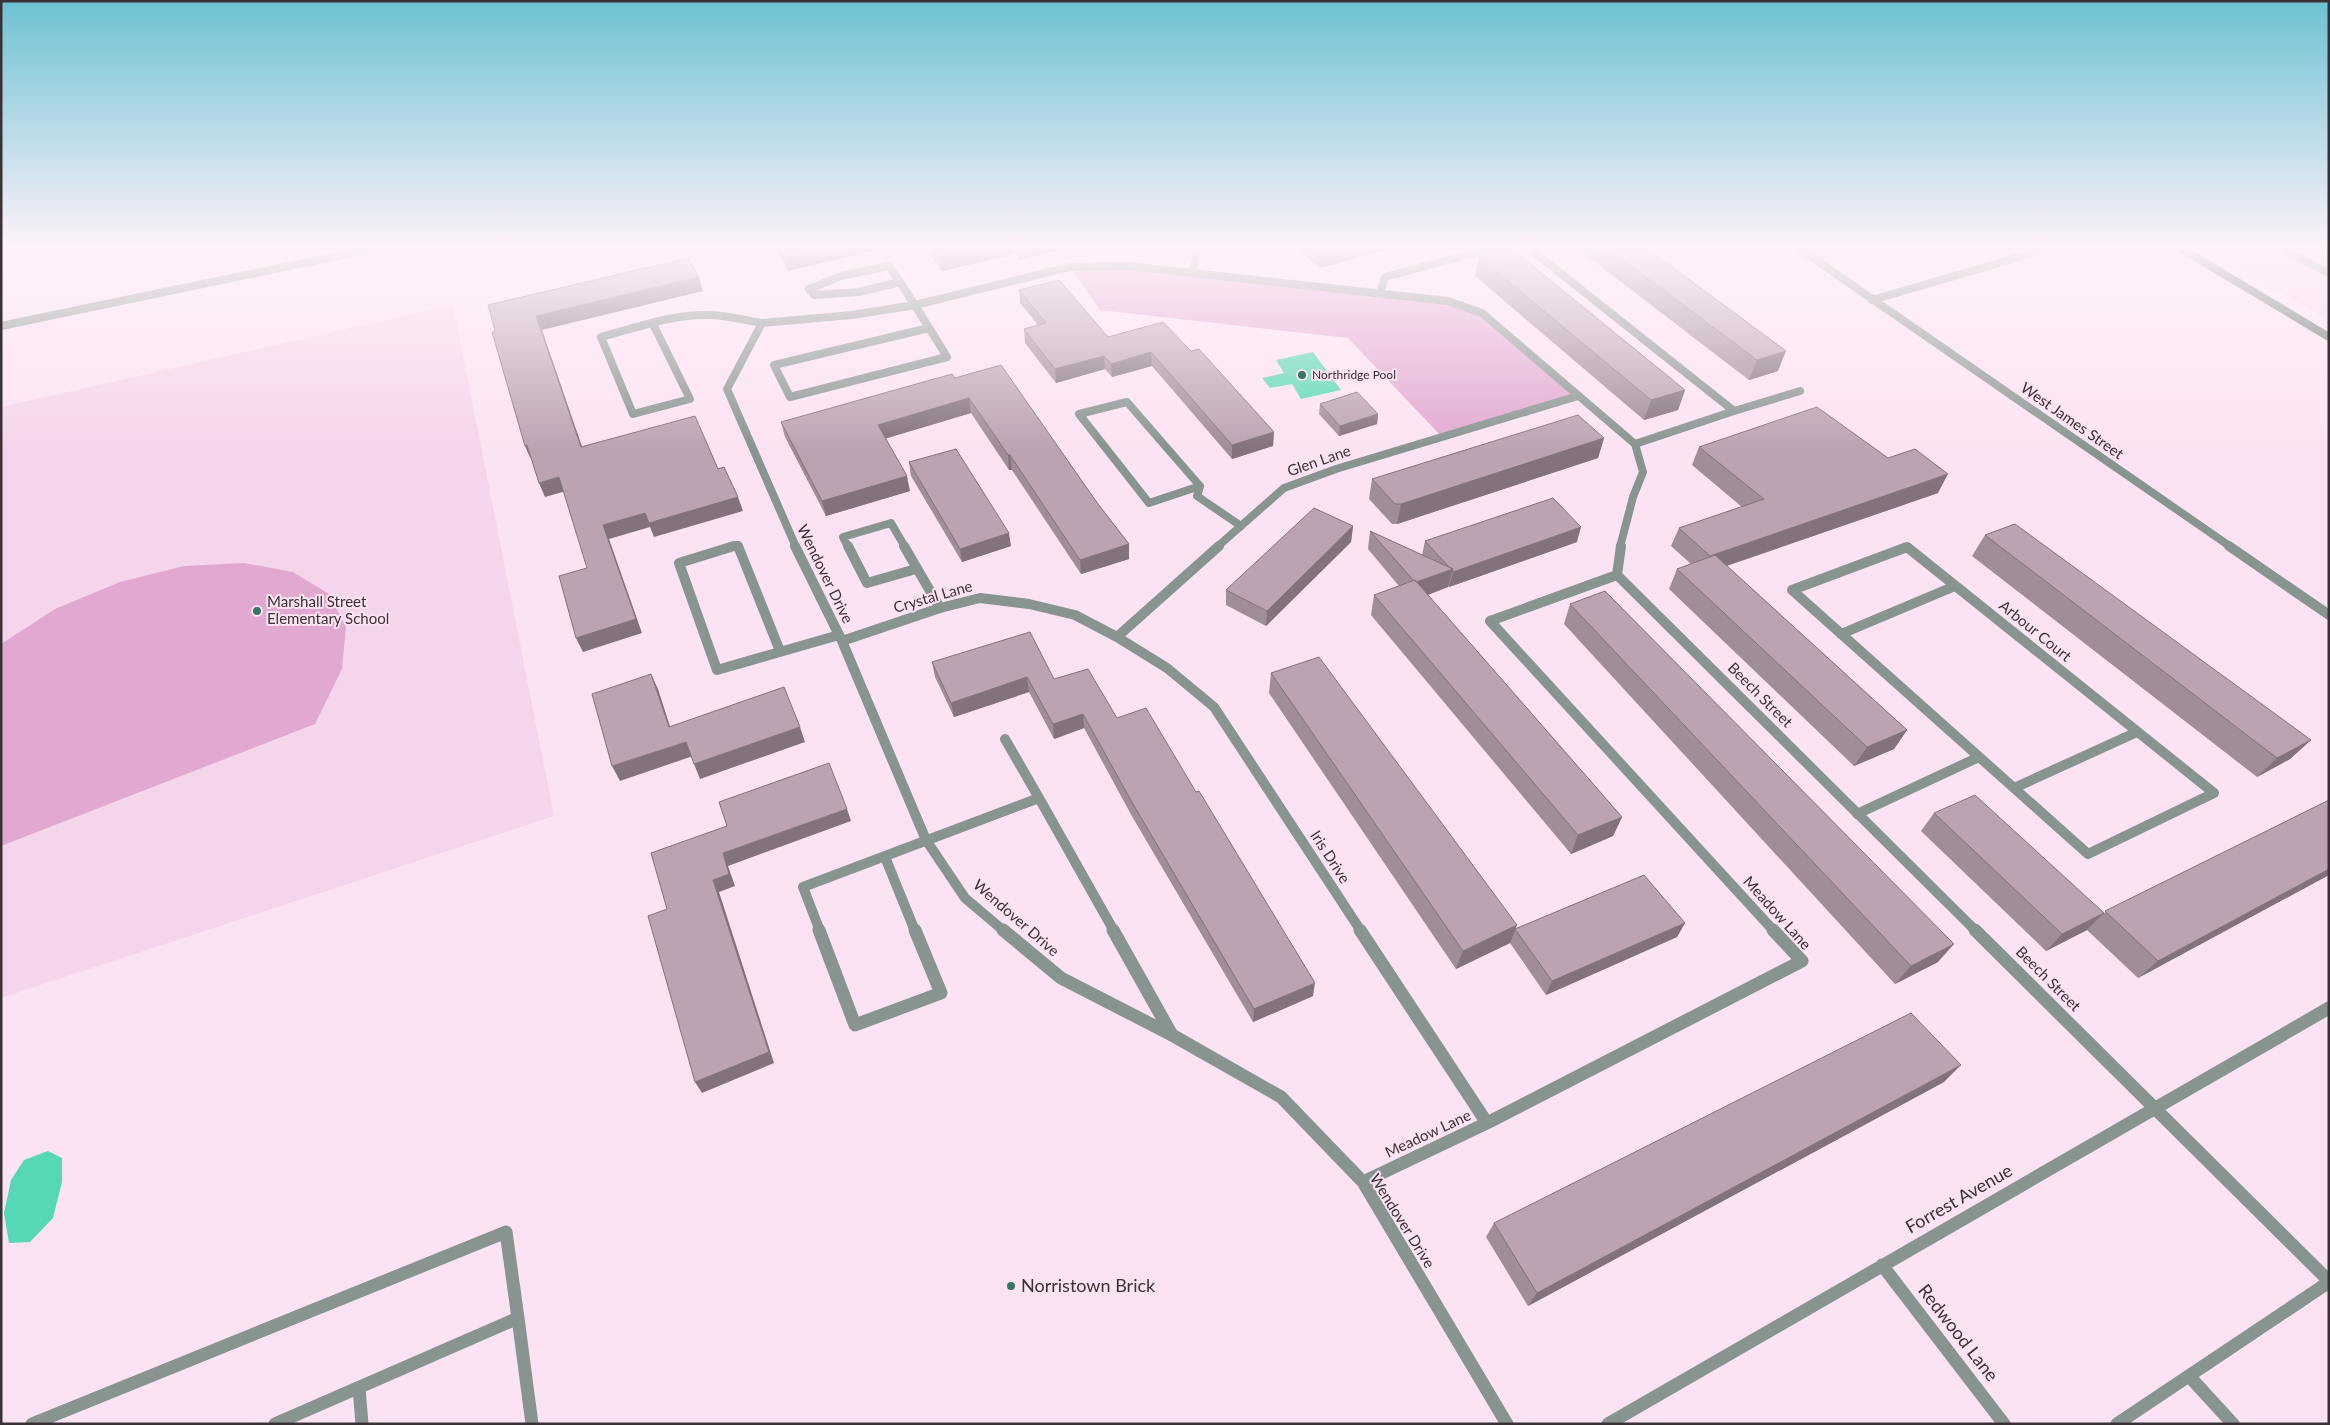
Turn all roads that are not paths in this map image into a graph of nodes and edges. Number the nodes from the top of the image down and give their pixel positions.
1 (51, 316) edge
2 (699, 316) edge
3 (710, 316) edge
4 (846, 316) edge
5 (921, 316) edge
6 (1485, 316) edge
7 (1614, 316) edge
8 (1894, 316) edge
9 (2293, 316) edge
10 (762, 323) junction
11 (653, 324) junction
12 (1, 326) edge
13 (929, 328) junction
14 (2329, 337) edge
15 (1800, 391) dead end
16 (1578, 396) junction
17 (1734, 411) junction
18 (1635, 444) junction
19 (1200, 486) junction
20 (1241, 526) junction
21 (916, 569) junction
22 (1617, 575) junction
23 (1955, 586) junction
24 (940, 608) junction
25 (2329, 615) edge
26 (1841, 634) junction
27 (1117, 637) junction
28 (840, 638) junction
29 (780, 651) junction
30 (2138, 732) junction
31 (1004, 739) dead end
32 (1980, 756) junction
33 (2014, 788) junction
34 (1039, 798) junction
35 (1857, 814) junction
36 (926, 840) junction
37 (885, 857) junction
38 (2329, 1008) edge
39 (1172, 1035) junction
40 (2156, 1107) junction
41 (1488, 1123) junction
42 (1363, 1182) junction
43 (1882, 1265) junction
44 (2329, 1282) edge
45 (518, 1318) junction
46 (2189, 1376) junction
47 (359, 1388) junction
48 (32, 1424) edge
49 (275, 1424) edge
50 (362, 1424) edge
51 (532, 1424) edge
52 (1507, 1424) edge
53 (1608, 1424) edge
54 (2004, 1424) edge
55 (2117, 1424) edge
56 (2233, 1424) edge

1 - 12 street
2 - 11 street
3 - 10 street
4 - 10 street
5 - 13 street
6 - 16 street
7 - 17 street
8 - 25 street, West James Street
9 - 14 street
10 - 28 street, Wendover Drive
11 - 11 street
13 - 13 street
15 - 17 street
16 - 18 street
16 - 20 street, Glen Lane
17 - 18 street
18 - 22 street
19 - 19 street
19 - 20 street
20 - 27 street, Glen Lane
21 - 21 street
21 - 24 street
22 - 35 street, Beech Street
22 - 41 street, Meadow Lane
23 - 26 street
23 - 26 street, Arbour Court
23 - 30 street, Arbour Court
24 - 27 street, Crystal Lane
24 - 28 street, Crystal Lane
26 - 32 street, Arbour Court
27 - 41 street, Iris Drive
28 - 29 street, Crystal Lane
28 - 36 street, Wendover Drive
29 - 29 street, Crystal Lane
30 - 33 street
30 - 33 street, Arbour Court
31 - 34 street
32 - 33 street, Arbour Court
32 - 35 street
34 - 36 street
34 - 39 street
35 - 40 street, Beech Street
36 - 37 street
36 - 39 street, Wendover Drive
37 - 37 street
38 - 40 street, Forrest Avenue
39 - 42 street, Wendover Drive
40 - 43 street, Forrest Avenue
40 - 44 street, Beech Street
41 - 42 street, Meadow Lane
42 - 52 street, Wendover Drive
43 - 53 street, Forrest Avenue
43 - 54 street, Redwood Lane
44 - 46 street
45 - 47 street
45 - 48 street
45 - 51 street
46 - 55 street
46 - 56 street
47 - 49 street
47 - 50 street

